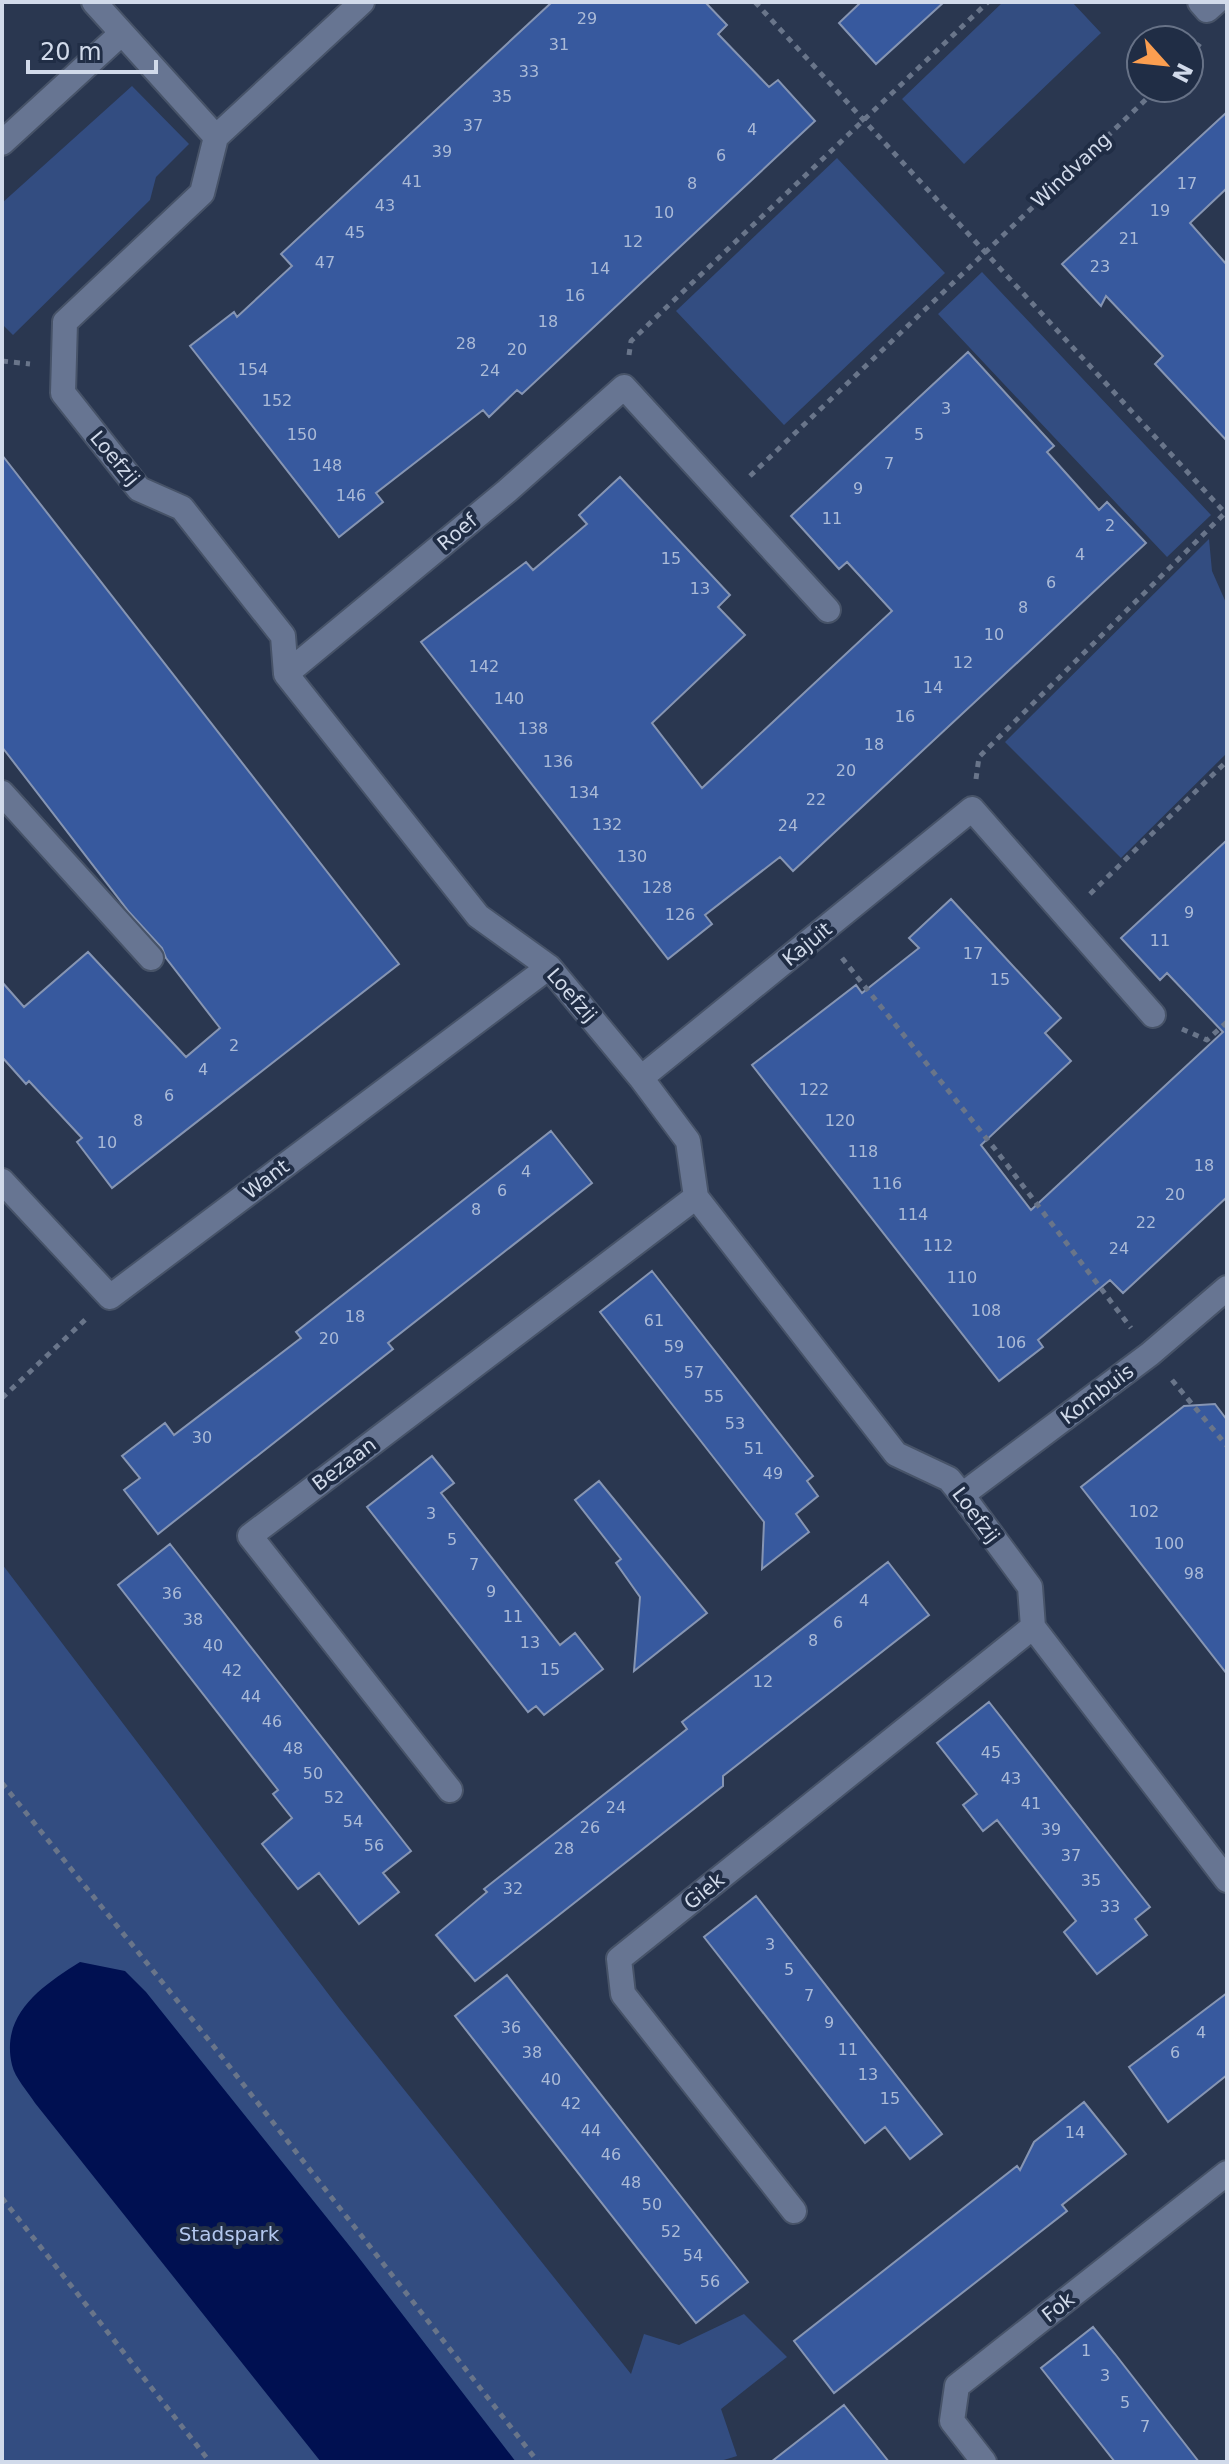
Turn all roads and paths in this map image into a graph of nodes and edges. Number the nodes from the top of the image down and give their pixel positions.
1 (94, 2) edge
2 (362, 2) edge
3 (755, 2) edge
4 (988, 2) edge
5 (1200, 2) edge
6 (1216, 2) edge
7 (122, 33) junction
8 (1141, 104) edge
9 (865, 122) junction
10 (216, 137) junction
11 (2, 143) edge
12 (985, 251) junction
13 (624, 387) junction
14 (727, 499) junction
15 (1226, 513) edge
16 (828, 610) dead end
17 (286, 674) junction
18 (1227, 761) edge
19 (2, 793) edge
20 (972, 809) junction
21 (1066, 917) junction
22 (821, 932) junction
23 (151, 958) dead end
24 (549, 967) junction
25 (1153, 1015) joint
26 (1227, 1022) edge
27 (641, 1078) junction
28 (2, 1181) edge
29 (696, 1197) junction
30 (1227, 1288) edge
31 (110, 1297) junction
32 (1150, 1354) junction
33 (2, 1398) edge
34 (1227, 1446) edge
35 (962, 1495) junction
36 (1033, 1627) junction
37 (2, 1783) edge
38 (450, 1790) dead end
39 (1227, 1880) edge
40 (1227, 2173) edge
41 (2, 2198) edge
42 (794, 2211) dead end
43 (210, 2462) edge
44 (538, 2462) edge
45 (984, 2462) edge

1 - 7 street
2 - 10 street
3 - 9 path
4 - 9 path
5 - 6 street
7 - 10 street
7 - 11 street
8 - 12 path, Windvang
9 - 12 path
9 - 13 path
10 - 17 street, Loefzij
12 - 14 path
12 - 15 path
13 - 14 street
13 - 17 street, Roef
14 - 16 street
15 - 20 path
17 - 24 street, Loefzij
18 - 21 path
19 - 23 street
20 - 21 street
20 - 22 street, Kajuit
21 - 25 street
22 - 27 street, Kajuit
22 - 32 path
24 - 27 street, Loefzij
24 - 31 street, Want
25 - 26 path
27 - 29 street, Loefzij
28 - 31 street
29 - 35 street, Loefzij
29 - 38 street, Bezaan
30 - 32 street, Kombuis
31 - 33 path
32 - 34 path
32 - 35 street, Kombuis
35 - 36 street, Loefzij
36 - 39 street
36 - 42 street, Giek
37 - 44 path
40 - 45 street, Fok
41 - 43 path

